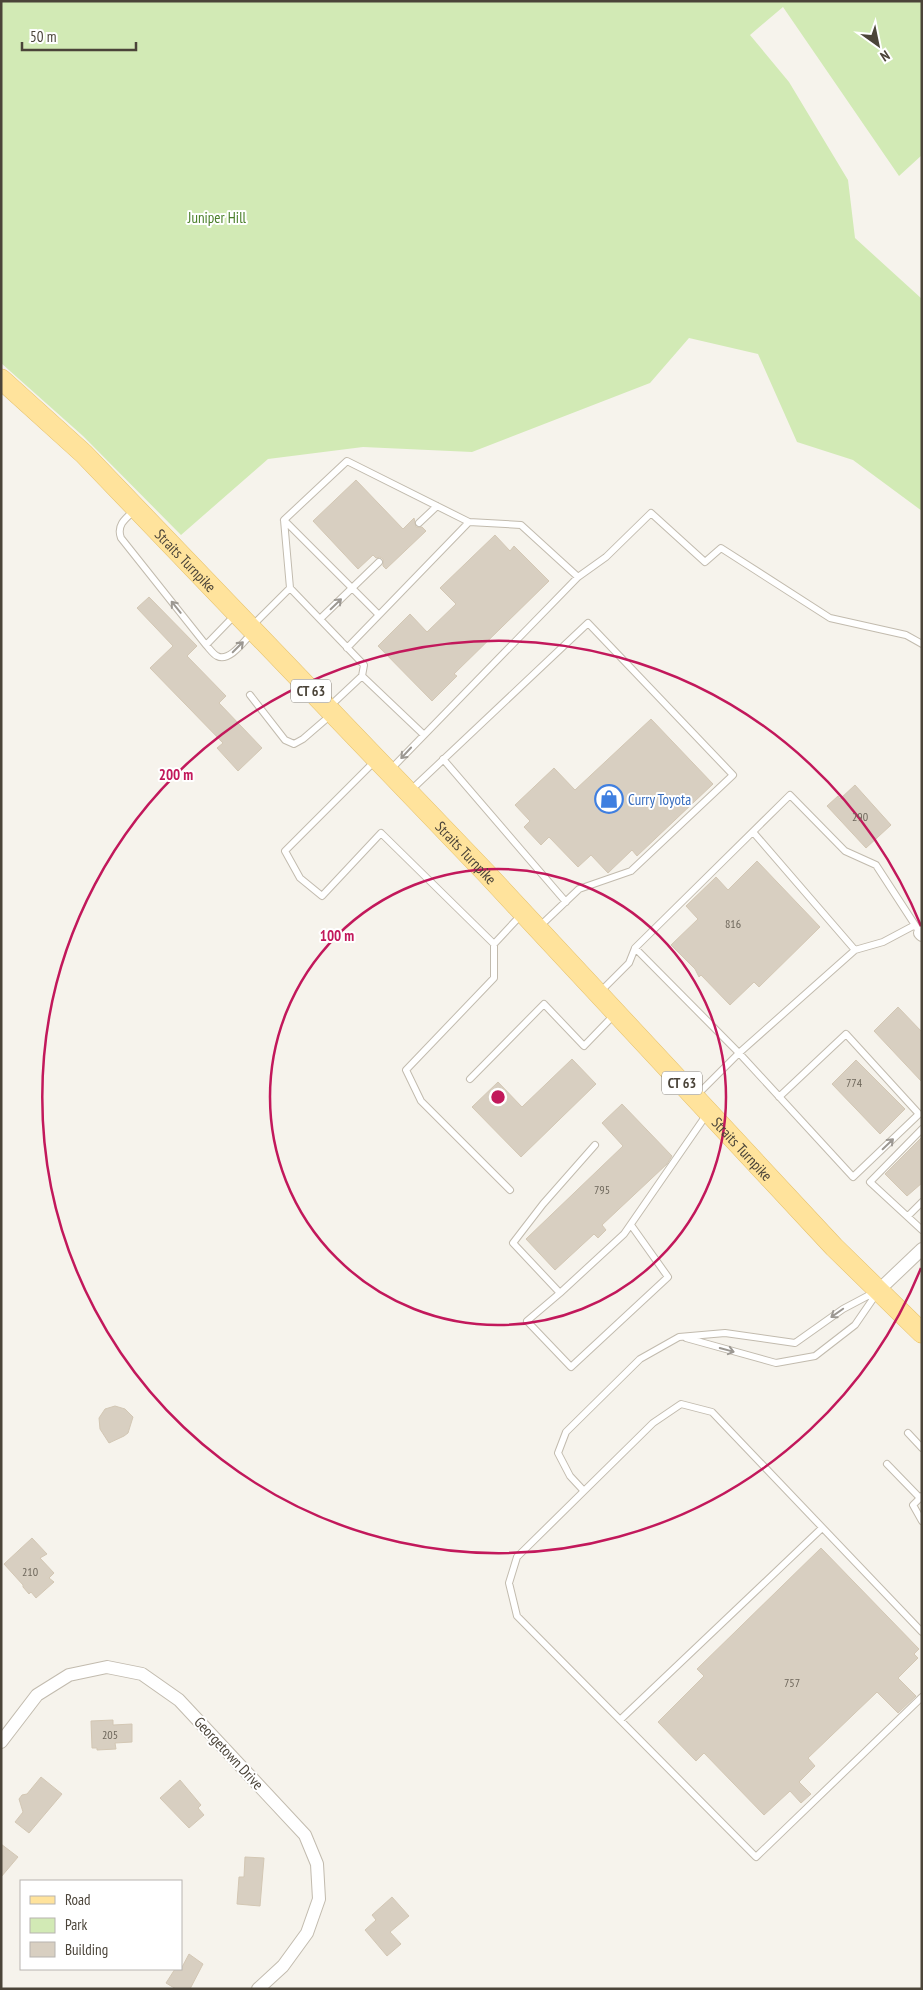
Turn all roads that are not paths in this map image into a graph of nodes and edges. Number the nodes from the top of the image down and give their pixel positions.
1 (1, 379) edge
2 (436, 506) junction
3 (136, 508) junction
4 (284, 520) junction
5 (469, 522) junction
6 (419, 523) dead end
7 (379, 562) dead end
8 (578, 577) junction
9 (290, 588) junction
10 (352, 588) junction
11 (379, 615) junction
12 (320, 619) junction
13 (247, 624) junction
14 (922, 644) edge
15 (206, 645) junction
16 (347, 648) junction
17 (362, 676) junction
18 (250, 695) dead end
19 (330, 711) junction
20 (423, 734) junction
21 (443, 759) junction
22 (382, 765) junction
23 (408, 792) junction
24 (753, 832) junction
25 (566, 902) junction
26 (523, 913) junction
27 (537, 928) junction
28 (919, 931) edge
29 (494, 944) junction
30 (635, 948) junction
31 (855, 950) junction
32 (599, 993) junction
33 (616, 1012) junction
34 (739, 1053) junction
35 (470, 1079) dead end
36 (696, 1097) junction
37 (779, 1097) junction
38 (709, 1111) junction
39 (922, 1129) edge
40 (595, 1145) dead end
41 (510, 1190) dead end
42 (922, 1202) edge
43 (908, 1216) junction
44 (631, 1225) junction
45 (922, 1230) edge
46 (922, 1249) edge
47 (879, 1290) junction
48 (560, 1293) junction
49 (922, 1333) edge
50 (680, 1337) junction
51 (908, 1433) dead end
52 (922, 1448) edge
53 (887, 1464) dead end
54 (583, 1490) junction
55 (921, 1497) edge
56 (922, 1521) edge
57 (822, 1528) junction
58 (922, 1632) edge
59 (922, 1697) edge
60 (620, 1720) junction
61 (1, 1742) edge
62 (258, 1989) edge

1 - 3 main road, Straits Turnpike / CT 63
2 - 4 lane
2 - 5 lane
2 - 6 lane
3 - 13 main road, Straits Turnpike / CT 63
15 -> 3 lane
4 - 9 lane
4 - 10 lane
5 - 8 lane
5 - 11 lane
7 - 10 lane
8 - 14 lane
8 - 20 lane
9 - 12 lane
9 - 13 lane
10 - 11 lane
12 -> 10 lane
11 - 16 lane
12 - 16 lane
13 - 15 lane
15 -> 13 lane
13 - 19 main road, Straits Turnpike / CT 63
16 - 17 lane
17 - 19 lane
17 - 20 lane
18 - 19 lane
19 - 22 main road, Straits Turnpike / CT 63
20 -> 22 lane
21 - 23 lane
21 - 25 lane
21 - 25 lane
22 - 23 main road, Straits Turnpike / CT 63
22 - 29 lane
23 - 26 main road, Straits Turnpike / CT 63
24 - 28 lane
24 - 30 lane
24 - 31 lane
25 - 27 lane
26 - 27 main road, Straits Turnpike / CT 63
26 - 29 lane
27 - 32 main road, Straits Turnpike / CT 63
28 - 31 lane
29 - 41 lane
30 - 32 lane
30 - 34 lane
31 - 34 lane
32 - 33 main road, Straits Turnpike / CT 63
33 - 35 lane
33 - 36 main road, Straits Turnpike / CT 63
34 - 36 lane
34 - 37 lane
36 - 38 main road, Straits Turnpike / CT 63
37 -> 37 lane
38 - 44 lane
38 - 47 main road, Straits Turnpike / CT 63
39 - 43 lane
40 - 48 lane
42 - 43 lane
43 - 45 lane
44 - 48 lane
44 - 48 lane
46 - 47 street
47 - 49 main road, Straits Turnpike / CT 63
47 -> 50 lane
50 -> 47 lane
50 - 54 lane
51 - 52 lane
53 - 55 lane
54 - 57 lane
54 - 60 lane
55 - 56 lane
57 - 58 lane
57 - 60 lane
59 - 60 lane
61 - 62 street, Georgetown Drive

